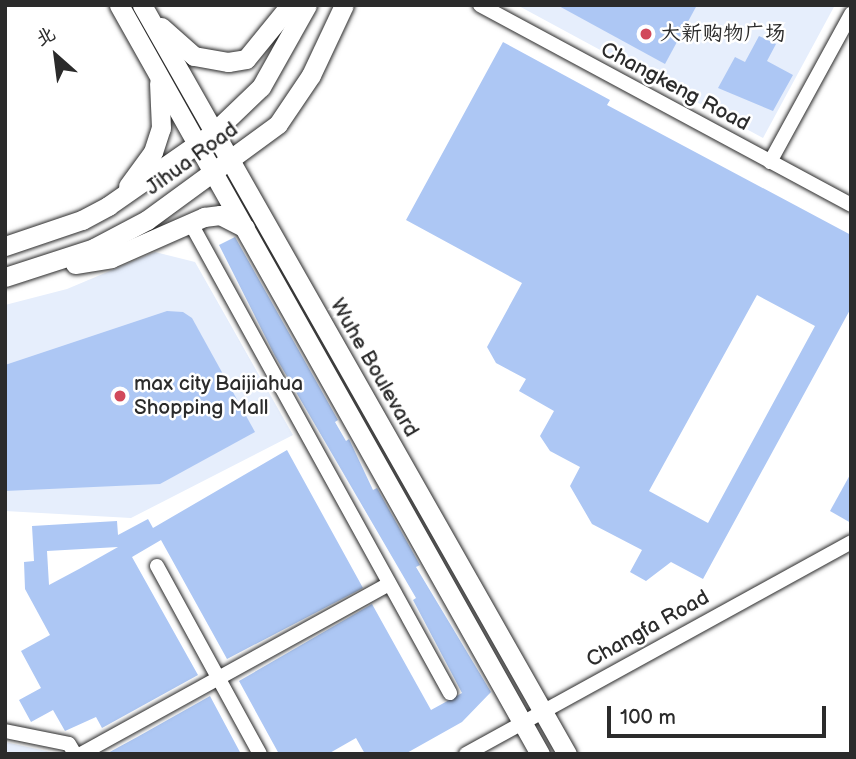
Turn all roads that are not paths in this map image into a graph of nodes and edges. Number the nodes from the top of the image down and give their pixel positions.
1 (119, 5) edge
2 (290, 5) edge
3 (307, 5) edge
4 (344, 5) edge
5 (480, 5) edge
6 (144, 9) edge
7 (851, 14) edge
8 (152, 62) junction
9 (206, 138) junction
10 (770, 162) junction
11 (222, 166) junction
12 (851, 205) edge
13 (108, 206) junction
14 (190, 222) junction
15 (246, 229) junction
16 (5, 246) edge
17 (38, 269) junction
18 (5, 277) edge
19 (851, 542) edge
20 (157, 566) dead end
21 (389, 584) junction
22 (219, 678) junction
23 (450, 693) dead end
24 (543, 711) junction
25 (523, 722) junction
26 (5, 731) edge
27 (75, 754) edge
28 (81, 754) edge
29 (260, 754) edge
30 (466, 754) edge
31 (540, 754) edge
32 (567, 754) edge

1 - 8 main road, Wuhe Boulevard
2 - 6 main road
3 - 9 main road, Jihua Road
4 - 11 main road, Jihua Road
5 - 10 street, Changkeng Road
6 - 9 main road, Wuhe Boulevard
7 - 10 street
8 - 9 main road, Wuhe Boulevard
8 - 13 main road
9 - 11 main road, Wuhe Boulevard
9 - 13 main road, Jihua Road
10 - 12 street, Changkeng Road
11 - 15 main road, Wuhe Boulevard
11 - 17 main road, Jihua Road
11 - 24 main road, Wuhe Boulevard
13 - 16 main road, Jihua Road
14 - 15 main road
14 - 17 main road
14 - 21 street
15 - 25 main road, Wuhe Boulevard
17 - 18 main road, Jihua Road
19 - 24 street, Changfa Road
20 - 22 street
21 - 22 street
21 - 23 street
22 - 28 street
22 - 29 street
24 - 25 street, Changfa Road
24 - 32 main road, Wuhe Boulevard
25 - 30 street, Changfa Road
25 - 31 main road, Wuhe Boulevard
26 - 27 street

